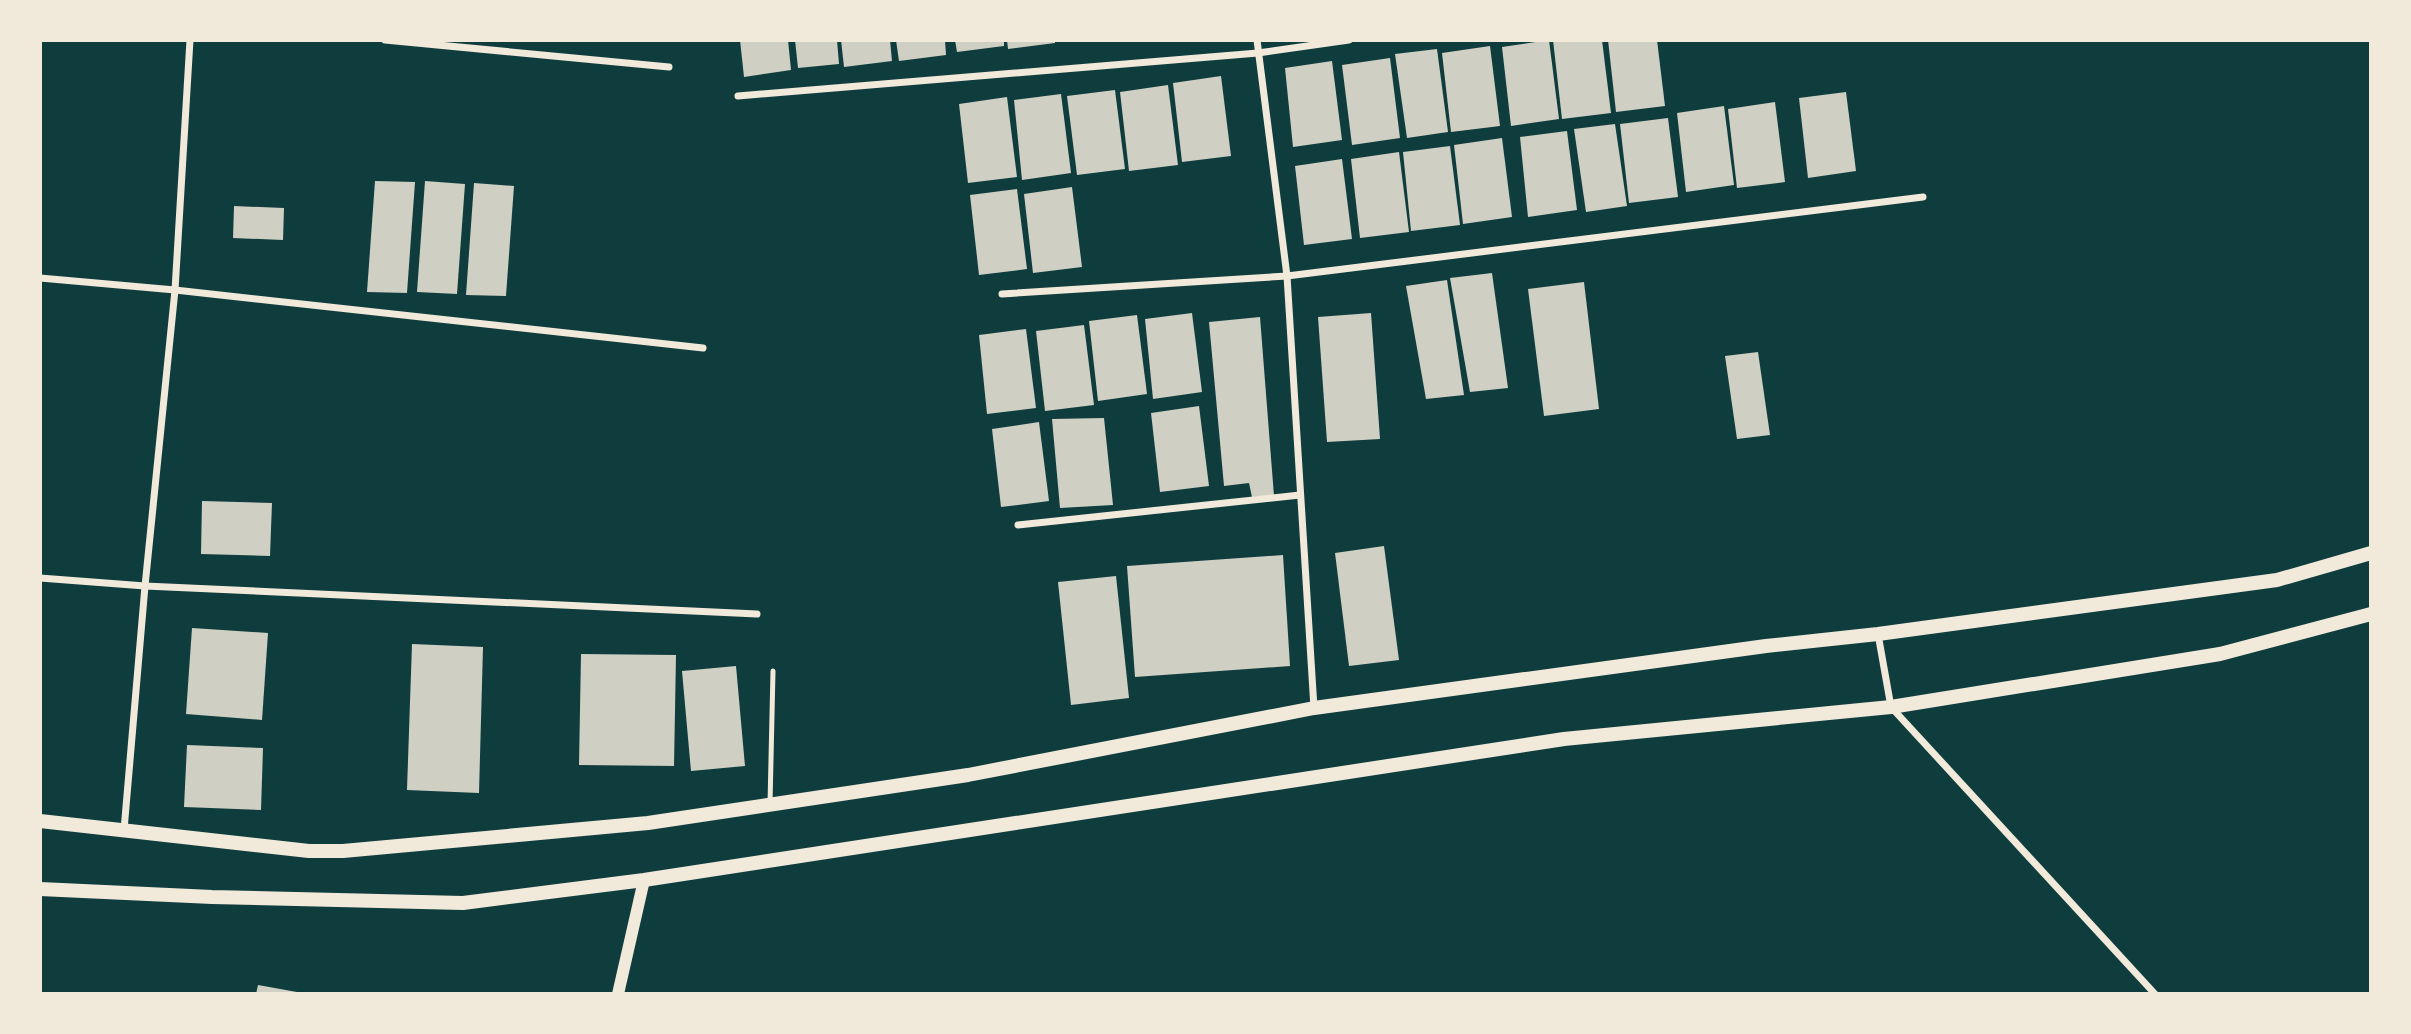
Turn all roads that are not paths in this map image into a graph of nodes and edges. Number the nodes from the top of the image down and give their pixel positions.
1 (190, 40) edge
2 (384, 40) edge
3 (1257, 40) edge
4 (1349, 40) edge
5 (1258, 53) junction
6 (669, 67) dead end
7 (738, 96) dead end
8 (1923, 197) dead end
9 (1287, 275) junction
10 (40, 278) edge
11 (175, 290) junction
12 (1002, 294) dead end
13 (704, 348) dead end
14 (1300, 495) junction
15 (1018, 525) dead end
16 (2371, 553) edge
17 (40, 578) edge
18 (145, 586) junction
19 (757, 614) dead end
20 (2371, 614) edge
21 (1878, 634) junction
22 (772, 671) dead end
23 (1891, 707) junction
24 (1314, 708) junction
25 (770, 804) junction
26 (40, 821) edge
27 (124, 830) junction
28 (644, 880) junction
29 (40, 889) edge
30 (618, 994) edge
31 (2155, 994) edge

1 - 11 street
2 - 6 street
3 - 5 street
4 - 5 street
5 - 7 street
5 - 9 street
8 - 9 street
9 - 12 street
9 - 14 street
10 - 11 street
11 - 13 street
11 - 18 street
14 - 15 street
14 - 24 street
16 - 21 main road
17 - 18 street
18 - 19 street
18 - 27 street
20 - 23 main road
21 - 23 street
21 - 24 main road
22 - 25 lane
23 - 28 main road
23 - 31 street
24 - 25 main road
25 - 27 main road
26 - 27 main road
28 - 29 main road
28 - 30 street

